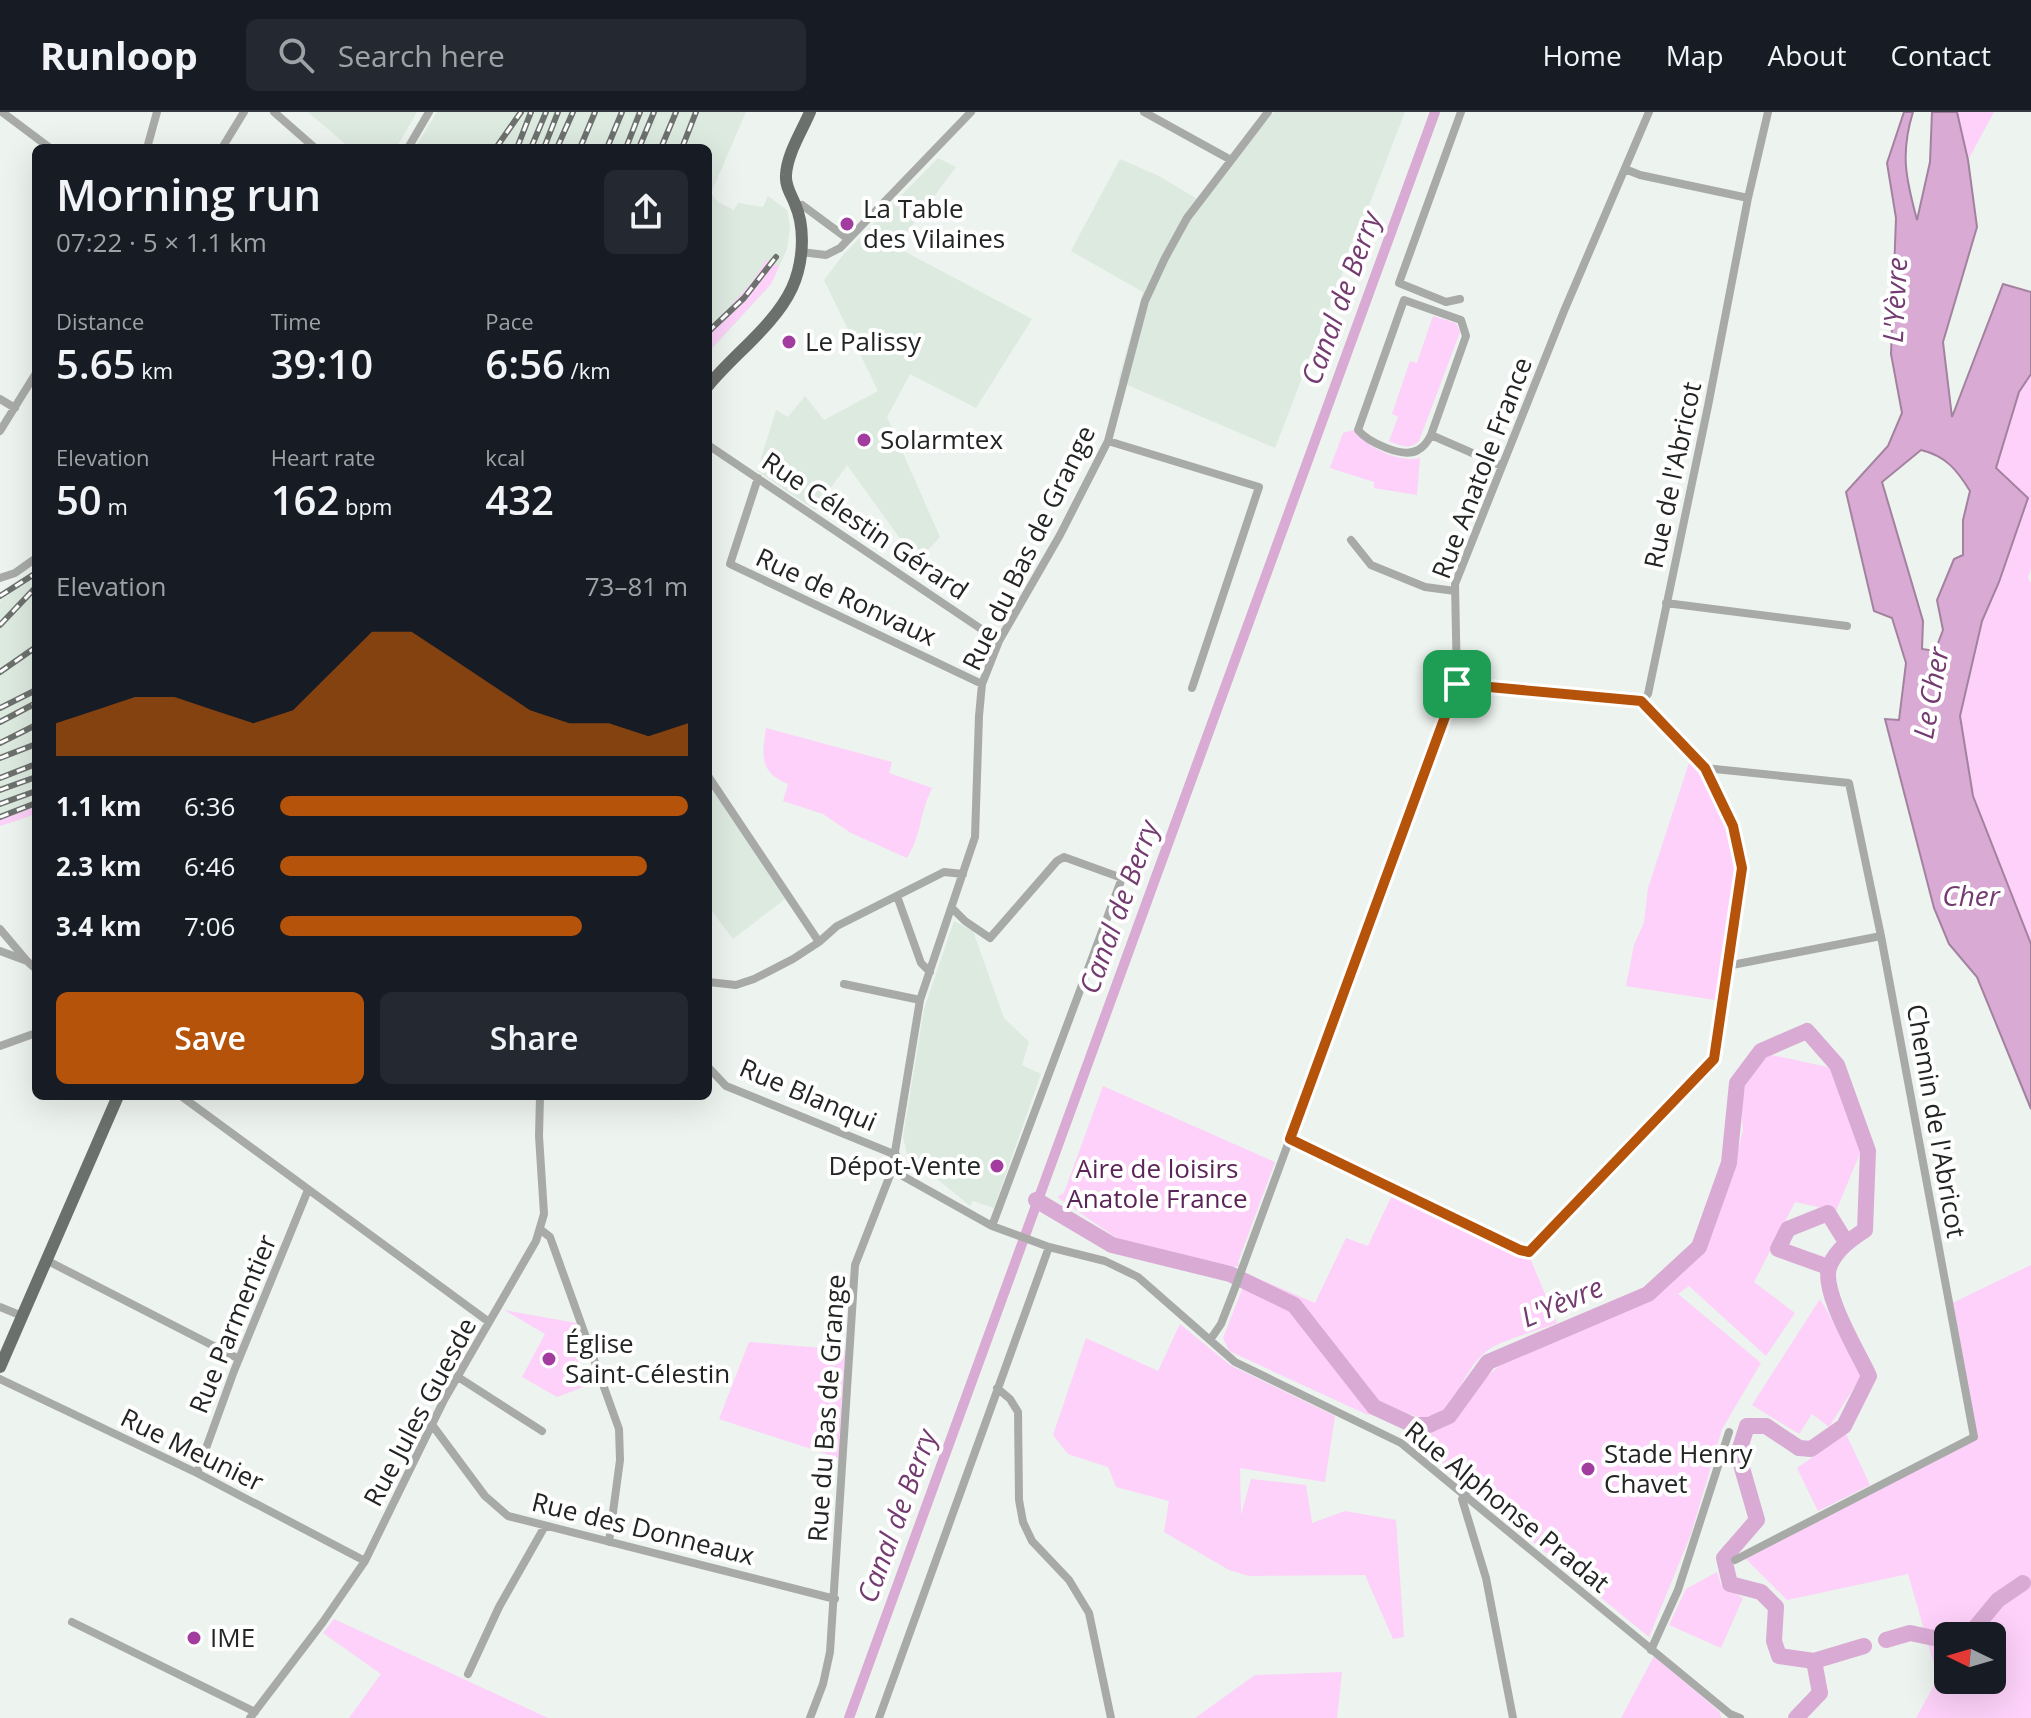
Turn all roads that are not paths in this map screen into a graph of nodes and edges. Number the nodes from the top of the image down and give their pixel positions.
1 (2, 112) edge
2 (157, 112) edge
3 (244, 112) edge
4 (274, 112) edge
5 (429, 112) edge
6 (810, 112) edge
7 (971, 112) edge
8 (1144, 112) edge
9 (1268, 112) edge
10 (1461, 112) edge
11 (1649, 112) edge
12 (1768, 112) edge
13 (45, 144) edge
14 (148, 144) edge
15 (224, 144) edge
16 (310, 144) edge
17 (410, 144) edge
18 (1231, 160) junction
19 (1625, 169) junction
20 (1748, 198) junction
21 (802, 205) dead end
22 (848, 239) junction
23 (801, 252) junction
24 (1460, 299) dead end
25 (32, 380) edge
26 (712, 381) edge
27 (0, 399) edge
28 (15, 408) junction
29 (0, 431) edge
30 (1431, 435) junction
31 (1108, 441) junction
32 (712, 448) edge
33 (1502, 466) junction
34 (758, 478) junction
35 (1351, 540) dead end
36 (32, 561) edge
37 (0, 578) edge
38 (1455, 591) junction
39 (1666, 603) junction
40 (1847, 626) dead end
41 (999, 641) junction
42 (982, 684) junction
43 (1457, 684) junction
44 (1192, 688) dead end
45 (1641, 701) junction
46 (1705, 768) junction
47 (712, 782) edge
48 (963, 874) junction
49 (897, 896) junction
50 (952, 908) junction
51 (0, 929) edge
52 (1881, 936) junction
53 (819, 942) junction
54 (0, 951) edge
55 (27, 961) junction
56 (32, 965) edge
57 (1727, 966) junction
58 (930, 972) junction
59 (712, 982) edge
60 (844, 984) dead end
61 (920, 1000) junction
62 (32, 1034) edge
63 (0, 1046) edge
64 (712, 1071) edge
65 (116, 1100) edge
66 (186, 1100) edge
67 (540, 1100) edge
68 (1290, 1139) junction
69 (896, 1155) junction
70 (892, 1170) junction
71 (308, 1190) junction
72 (992, 1226) junction
73 (541, 1230) junction
74 (1049, 1247) junction
75 (46, 1260) junction
76 (0, 1307) edge
77 (22, 1316) junction
78 (489, 1322) junction
79 (1210, 1340) junction
80 (239, 1359) junction
81 (0, 1367) edge
82 (458, 1377) junction
83 (0, 1379) edge
84 (997, 1388) junction
85 (433, 1426) junction
86 (542, 1431) dead end
87 (1729, 1432) dead end
88 (197, 1473) junction
89 (1466, 1495) junction
90 (545, 1526) junction
91 (609, 1542) junction
92 (1735, 1560) dead end
93 (365, 1561) junction
94 (835, 1599) junction
95 (72, 1622) dead end
96 (1651, 1650) junction
97 (468, 1674) dead end
98 (253, 1715) edge
99 (1729, 1716) edge
100 (810, 1718) edge
101 (879, 1718) edge
102 (1111, 1718) edge
103 (1513, 1718) edge
104 (1740, 1718) edge

1 - 13 street
2 - 14 street
3 - 15 street
4 - 16 street
5 - 17 street
6 - 23 main road
7 - 22 street
8 - 18 street
9 - 18 street, Rue du Bas de Grange
10 - 24 street
11 - 19 street, Rue Anatole France
12 - 20 street, Rue de l'Abricot
18 - 31 street, Rue du Bas de Grange
19 - 20 street
19 - 33 street, Rue Anatole France
20 - 39 street, Rue de l'Abricot
21 - 22 street
22 - 23 street
23 - 26 main road
25 - 28 street
27 - 28 street
28 - 29 street
30 - 30 street
30 - 33 street
31 - 41 street, Rue du Bas de Grange
31 - 44 street
32 - 34 street, Rue Célestin Gérard
33 - 38 street, Rue Anatole France
34 - 41 street, Rue Célestin Gérard
34 - 42 street, Rue de Ronvaux
35 - 38 street
36 - 37 street
38 - 43 street, Rue Anatole France
39 - 40 street
39 - 45 street, Rue de l'Abricot
41 - 42 street, Rue du Bas de Grange
42 - 48 street, Rue du Bas de Grange
43 - 45 street
43 - 68 street, Rue Anatole France
45 - 46 street
46 - 52 street, Chemin de l'Abricot
46 - 57 street
47 - 53 street
48 - 49 street
48 - 50 street, Rue du Bas de Grange
49 - 53 street
49 - 58 street
50 - 58 street, Rue du Bas de Grange
50 - 72 street
51 - 55 street
52 - 57 street
52 - 92 street, Chemin de l'Abricot
53 - 59 street
54 - 55 street
55 - 56 street
57 - 68 street
58 - 61 street, Rue du Bas de Grange
60 - 61 street
61 - 69 street, Rue du Bas de Grange
62 - 63 street
64 - 69 street, Rue Blanqui
65 - 75 main road
66 - 71 street
67 - 73 street, Rue Jules Guesde
68 - 79 street, Rue Anatole France
69 - 70 street, Rue du Bas de Grange
70 - 72 street, Rue Alphonse Pradat
70 - 94 street, Rue du Bas de Grange
71 - 78 street
71 - 80 street, Rue Parmentier
72 - 74 street, Rue Alphonse Pradat
73 - 78 street, Rue Jules Guesde
73 - 91 street
74 - 79 street, Rue Alphonse Pradat
74 - 84 street
75 - 77 main road
75 - 80 street
76 - 77 street
77 - 81 main road
78 - 82 street, Rue Jules Guesde
79 - 89 street, Rue Alphonse Pradat
80 - 88 street, Rue Parmentier
82 - 85 street, Rue Jules Guesde
82 - 86 street
83 - 88 street, Rue Meunier
84 - 101 street
84 - 102 street
85 - 90 street, Rue des Donneaux
85 - 93 street, Rue Jules Guesde
87 - 96 street
88 - 93 street, Rue Meunier
89 - 96 street, Rue Alphonse Pradat
89 - 103 street
90 - 91 street, Rue des Donneaux
90 - 97 street
91 - 94 street, Rue des Donneaux
93 - 98 street, Rue Jules Guesde
94 - 100 street, Rue du Bas de Grange
95 - 98 street
96 - 99 street, Rue Alphonse Pradat
99 - 104 street, Rue Alphonse Pradat

